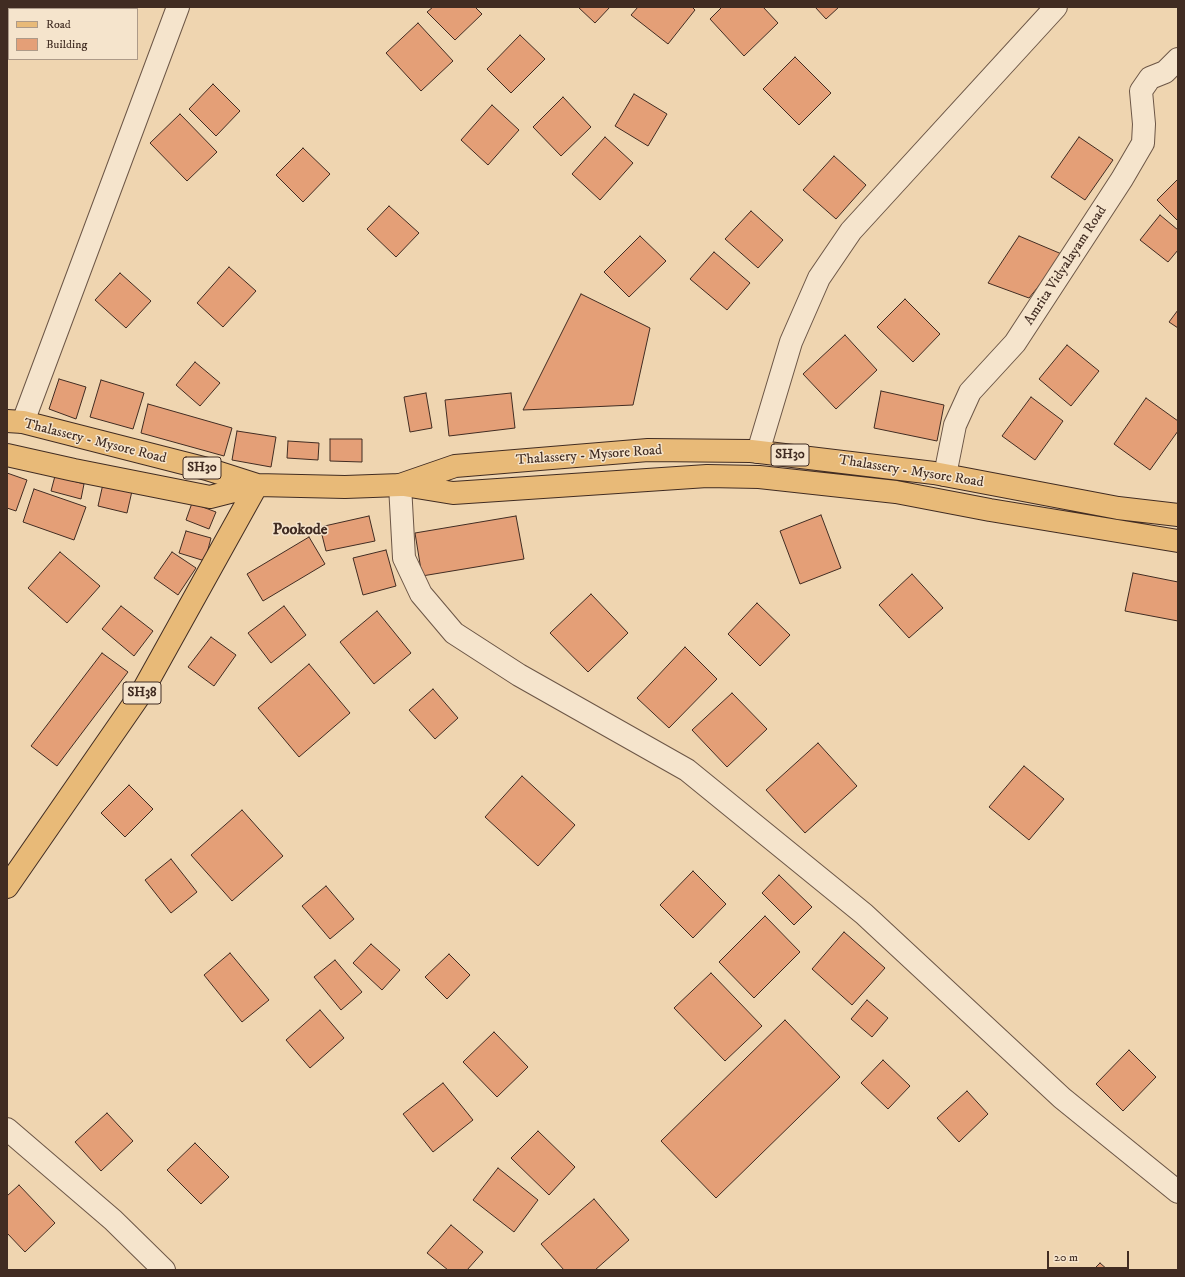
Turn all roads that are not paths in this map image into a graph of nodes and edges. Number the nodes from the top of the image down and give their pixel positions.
1 (178, 7) edge
2 (1056, 7) edge
3 (1178, 60) edge
4 (15, 422) edge
5 (758, 452) junction
6 (7, 455) edge
7 (945, 475) junction
8 (257, 485) junction
9 (400, 485) junction
10 (1178, 515) edge
11 (1178, 540) edge
12 (7, 887) edge
13 (7, 1129) edge
14 (1178, 1192) edge
15 (164, 1270) edge

1 - 4 street
2 - 5 street
3 - 7 street, Amrita Vidyalayam Road
4 - 8 main road, Thalassery - Mysore Road / SH30
5 - 7 main road, Thalassery - Mysore Road / SH30
5 - 9 main road, Thalassery - Mysore Road / SH30
6 - 8 main road
7 - 10 main road, Thalassery - Mysore Road / SH30
8 - 9 main road, Thalassery - Mysore Road / SH30
8 - 12 main road, SH38
9 - 11 main road
9 - 14 street
13 - 15 street

